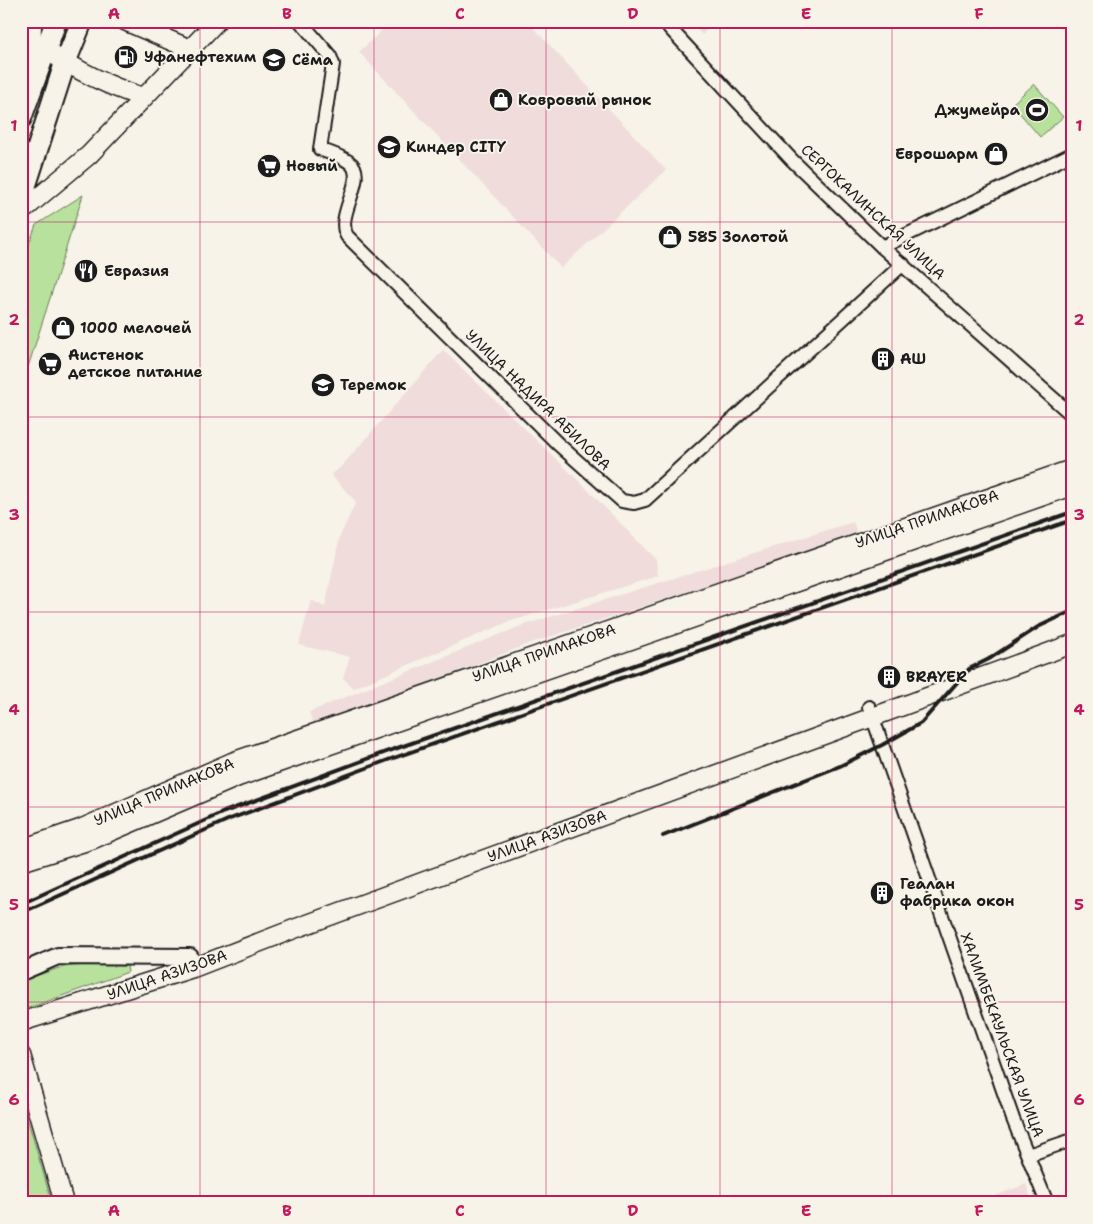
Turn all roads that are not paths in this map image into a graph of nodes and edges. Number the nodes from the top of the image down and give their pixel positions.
1 (32, 21) edge
2 (56, 21) edge
3 (82, 21) edge
4 (126, 21) edge
5 (217, 21) edge
6 (300, 21) edge
7 (663, 21) edge
8 (45, 49) junction
9 (190, 49) junction
10 (66, 63) junction
11 (31, 90) junction
12 (143, 97) junction
13 (21, 118) edge
14 (1072, 154) edge
15 (21, 200) edge
16 (21, 212) edge
17 (882, 247) junction
18 (903, 264) junction
19 (1072, 415) edge
20 (1072, 468) edge
21 (1072, 486) edge
22 (1072, 634) edge
23 (1072, 644) edge
24 (871, 712) junction
25 (21, 849) edge
26 (21, 862) edge
27 (192, 963) junction
28 (21, 972) edge
29 (21, 1022) edge
30 (21, 1055) edge
31 (1072, 1140) edge
32 (1028, 1155) junction
33 (64, 1203) edge
34 (1047, 1203) edge

1 - 11 main road
2 - 8 main road
3 - 10 main road
4 - 9 main road
5 - 9 main road
6 - 18 street, УЛИЦА НАДИРА АБИЛОВА
7 - 17 street, СЕРГОКАЛИНСКАЯ УЛИЦА
8 - 10 main road
8 - 11 main road
9 - 12 main road
10 - 12 main road
10 - 15 main road
11 - 13 main road
12 - 16 main road
14 - 17 street
17 - 18 street, СЕРГОКАЛИНСКАЯ УЛИЦА
18 - 19 street, СЕРГОКАЛИНСКАЯ УЛИЦА
20 - 25 main road, УЛИЦА ПРИМАКОВА
21 - 26 main road, УЛИЦА ПРИМАКОВА
22 - 24 main road, УЛИЦА АЗИЗОВА
23 - 24 main road, УЛИЦА АЗИЗОВА
24 - 27 main road, УЛИЦА АЗИЗОВА
24 - 32 street, ХАЛИМБЕКАУЛЬСКАЯ УЛИЦА
27 - 28 street, УЛИЦА АЗИЗОВА
27 - 29 main road, УЛИЦА АЗИЗОВА
30 - 33 main road
31 - 32 street
32 - 34 street, ХАЛИМБЕКАУЛЬСКАЯ УЛИЦА

